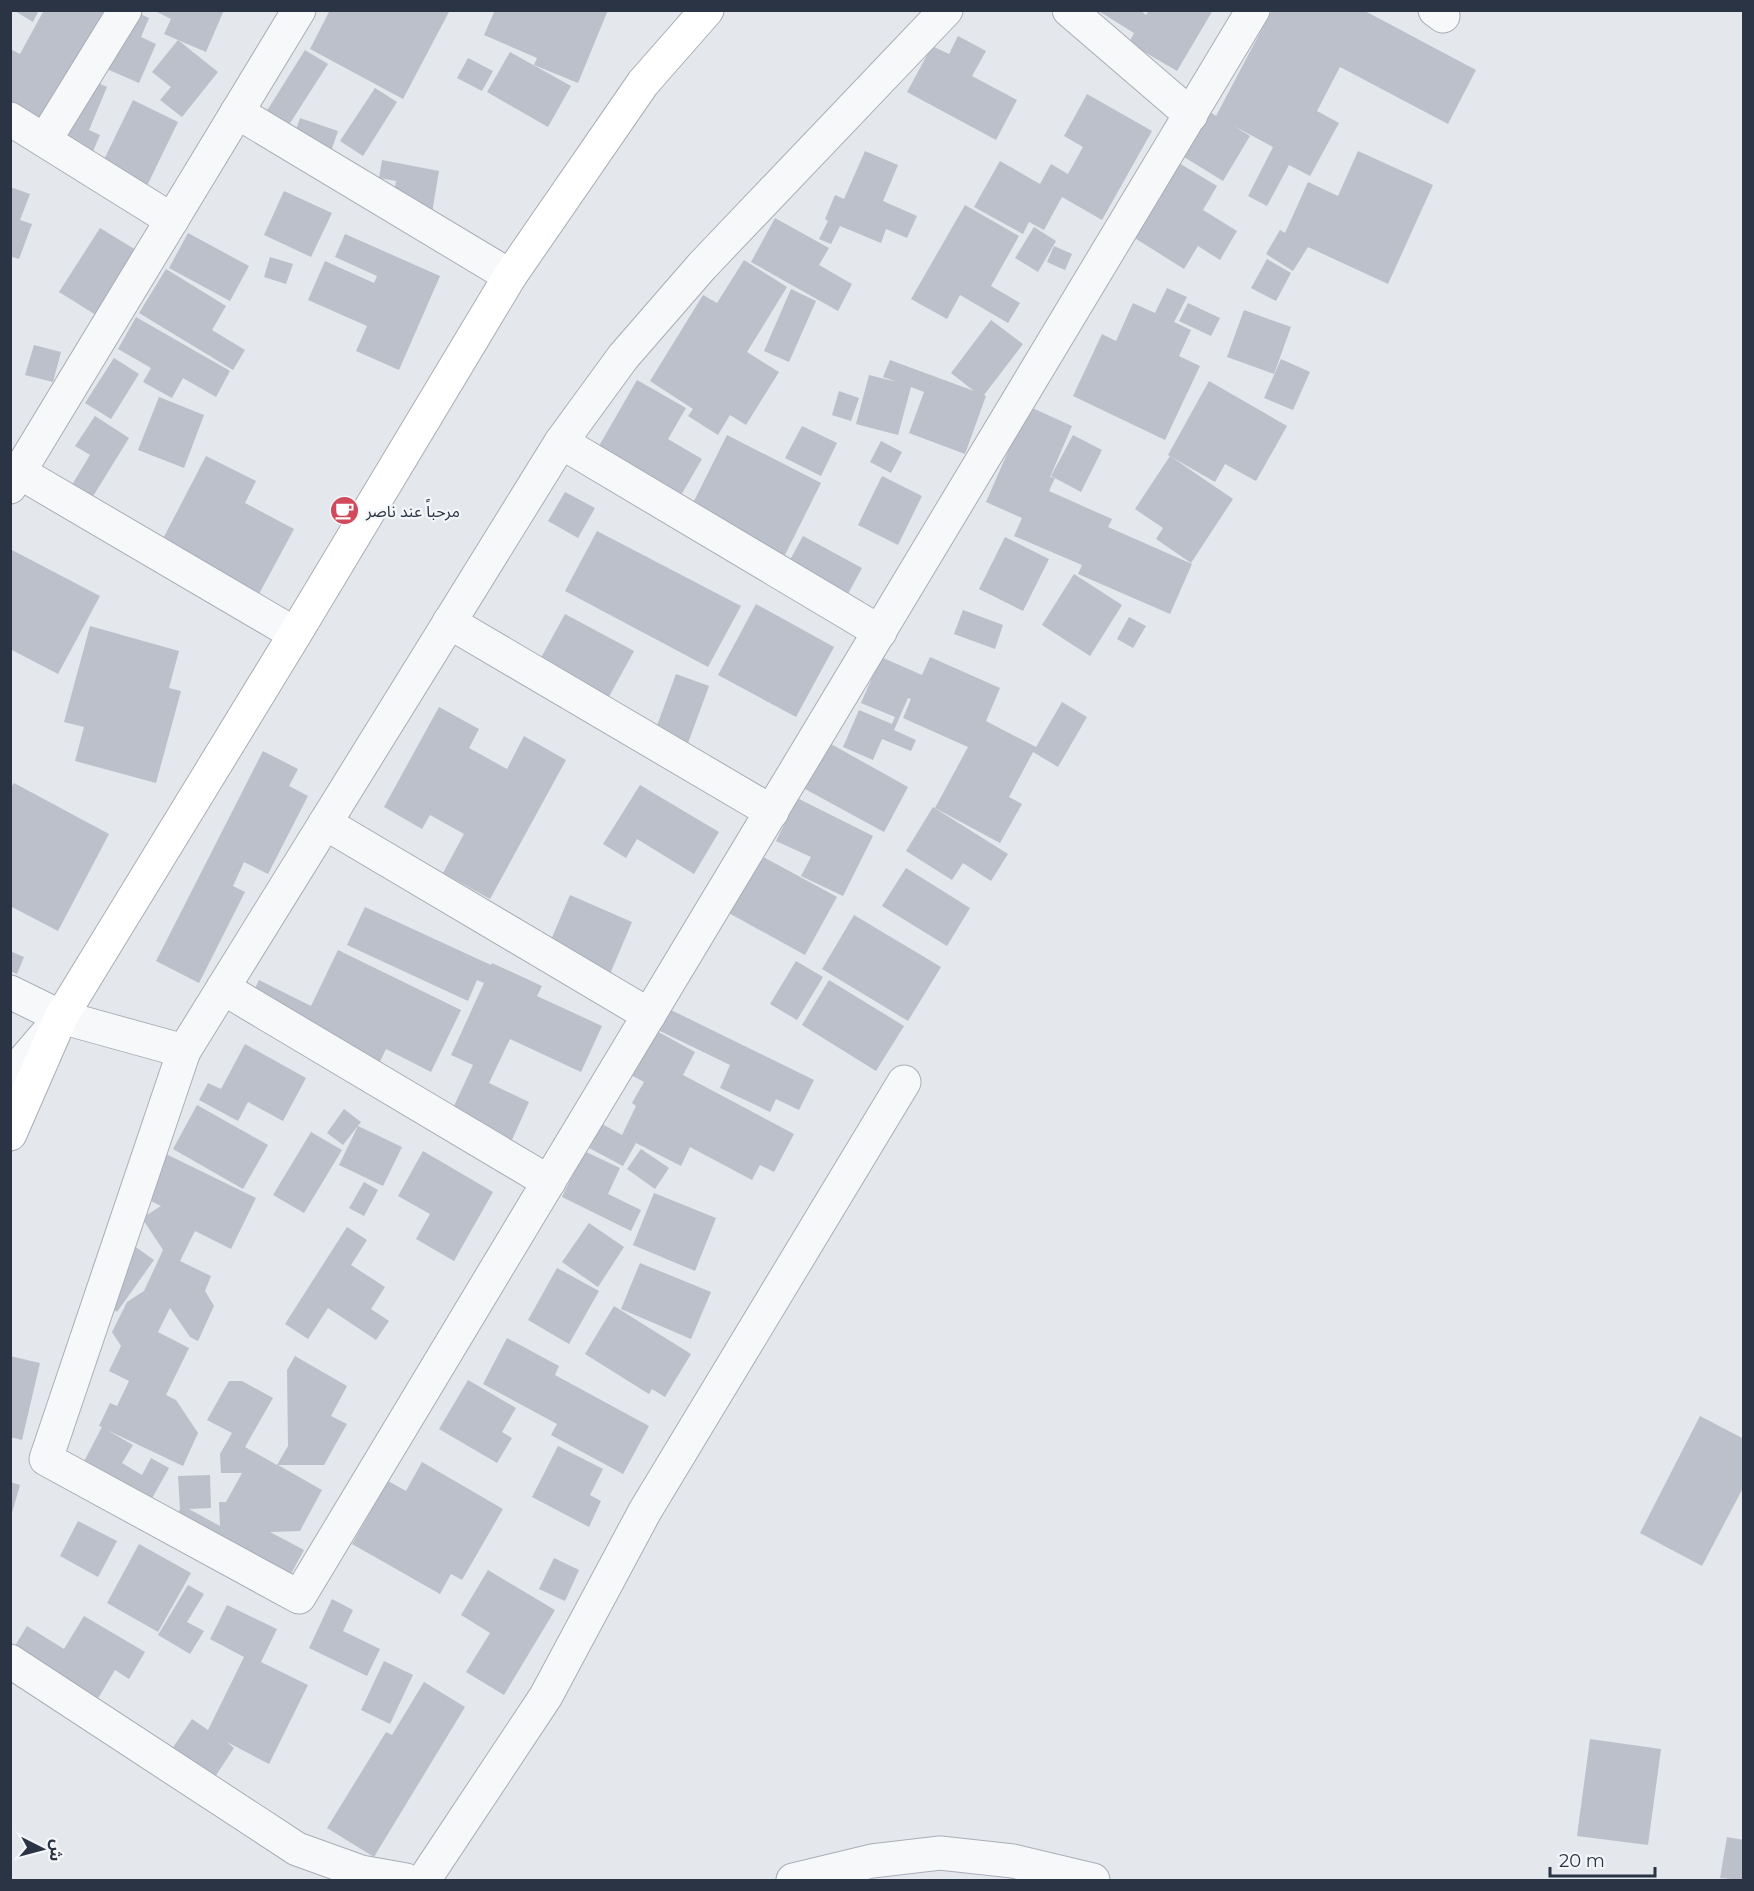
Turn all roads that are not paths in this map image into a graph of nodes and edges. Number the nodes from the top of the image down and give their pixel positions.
1 (125, 10) edge
2 (299, 10) edge
3 (707, 10) edge
4 (946, 10) edge
5 (1069, 10) edge
6 (1253, 10) edge
7 (237, 112) junction
8 (1191, 115) junction
9 (10, 119) edge
10 (45, 140) junction
11 (172, 220) junction
12 (510, 276) junction
13 (561, 442) junction
14 (15, 479) edge
15 (449, 622) junction
16 (880, 632) junction
17 (295, 634) junction
18 (772, 812) junction
19 (326, 823) junction
20 (223, 988) junction
21 (10, 992) edge
22 (649, 1015) junction
23 (61, 1017) junction
24 (184, 1051) junction
25 (10, 1077) edge
26 (904, 1082) dead end
27 (10, 1134) edge
28 (549, 1182) junction
29 (10, 1661) edge
30 (406, 1881) edge
31 (424, 1881) edge
32 (793, 1881) edge
33 (1093, 1881) edge

1 - 10 street
2 - 7 street
3 - 12 street
4 - 13 street
5 - 8 street
6 - 8 street
7 - 11 street
7 - 12 street
8 - 16 street
9 - 10 street
10 - 11 street
11 - 14 street
12 - 17 street
13 - 15 street
13 - 16 street
14 - 17 street
15 - 18 street
15 - 19 street
16 - 18 street
17 - 23 street
18 - 22 street
19 - 20 street
19 - 22 street
20 - 24 street
20 - 28 street
21 - 23 street
22 - 28 street
23 - 24 street
23 - 25 street
23 - 27 street
24 - 28 street
26 - 31 street
29 - 30 street
32 - 33 street

